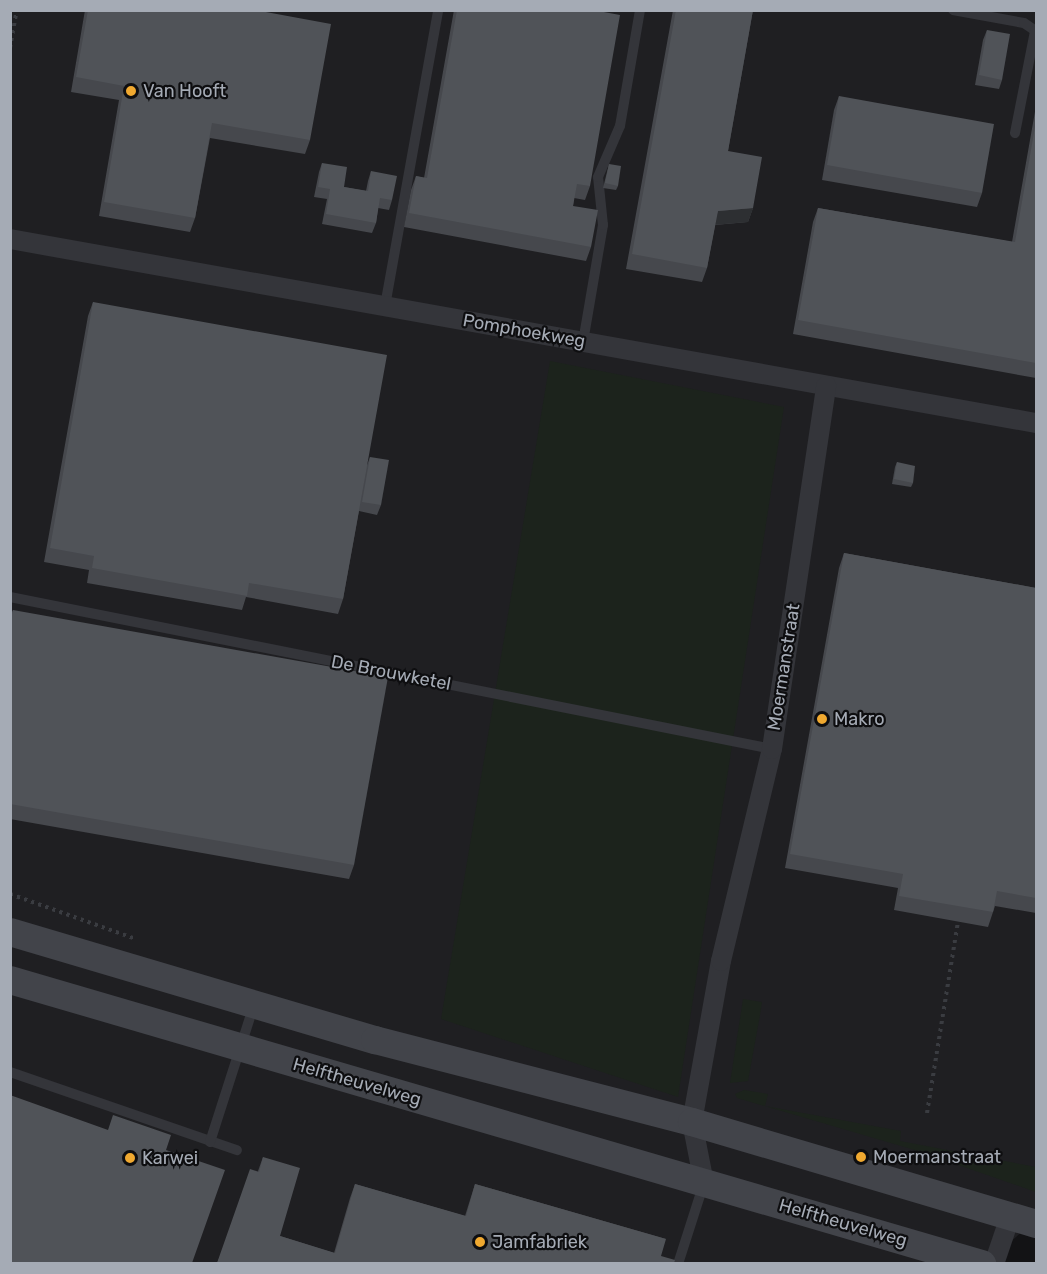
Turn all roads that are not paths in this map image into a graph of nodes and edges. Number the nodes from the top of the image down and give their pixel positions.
1 (438, 10) edge
2 (640, 10) edge
3 (953, 10) edge
4 (1036, 31) edge
5 (1015, 133) dead end
6 (10, 240) edge
7 (385, 306) junction
8 (583, 342) junction
9 (826, 386) junction
10 (1036, 423) edge
11 (10, 597) edge
12 (772, 748) junction
13 (10, 932) edge
14 (10, 980) edge
15 (254, 1005) junction
16 (240, 1048) junction
17 (10, 1072) edge
18 (692, 1122) junction
19 (210, 1142) junction
20 (237, 1150) dead end
21 (704, 1183) junction
22 (1023, 1221) edge
23 (678, 1263) edge
24 (982, 1263) edge
25 (994, 1263) edge

1 - 7 lane
2 - 8 lane
3 - 4 lane
4 - 5 lane
6 - 7 street, Pomphoekweg
7 - 8 street, Pomphoekweg
8 - 9 street, Pomphoekweg
9 - 10 street, Pomphoekweg
9 - 12 street, Moermanstraat
11 - 12 lane, De Brouwketel
12 - 18 street, Moermanstraat
13 - 15 main road
14 - 16 main road, Helftheuvelweg
15 - 16 lane
15 - 18 main road
16 - 19 lane
16 - 21 main road, Helftheuvelweg
17 - 19 lane
18 - 21 street
18 - 22 main road
19 - 20 lane
21 - 23 lane
21 - 24 main road, Helftheuvelweg
22 - 25 street

